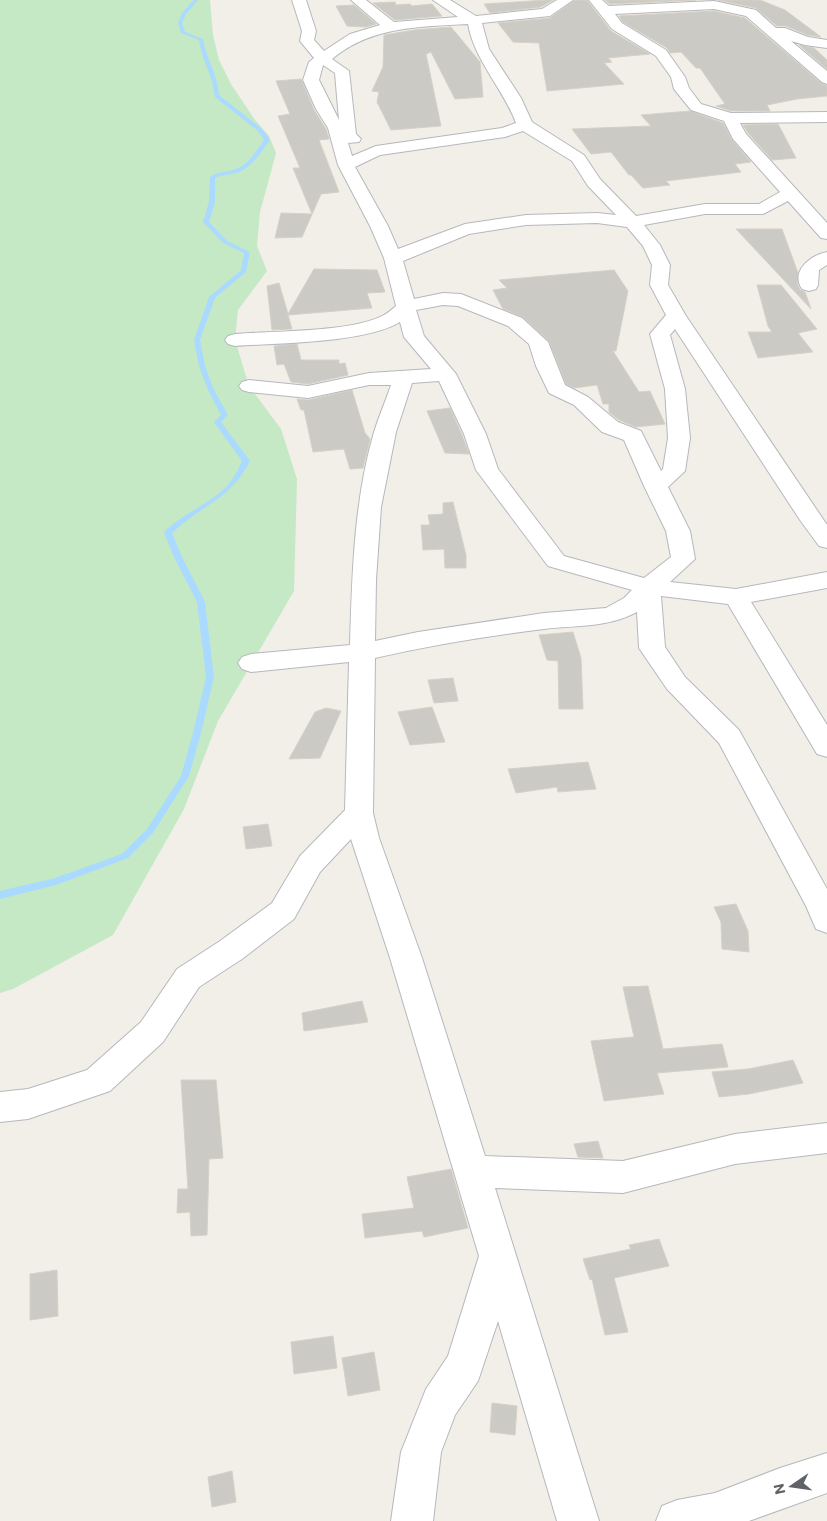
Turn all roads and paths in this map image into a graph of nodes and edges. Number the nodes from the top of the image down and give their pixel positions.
1 (299, 0) edge
2 (358, 0) edge
3 (440, 0) edge
4 (566, 0) edge
5 (594, 0) edge
6 (732, 0) edge
7 (718, 2) edge
8 (606, 10) junction
9 (474, 20) junction
10 (392, 26) junction
11 (767, 26) junction
12 (827, 44) edge
13 (323, 59) junction
14 (827, 79) edge
15 (827, 117) edge
16 (730, 118) junction
17 (525, 125) junction
18 (376, 151) junction
19 (346, 165) junction
20 (790, 193) junction
21 (632, 222) junction
22 (827, 234) edge
23 (827, 257) edge
24 (393, 258) junction
25 (809, 285) dead end
26 (406, 307) junction
27 (676, 316) junction
28 (235, 340) dead end
29 (446, 374) junction
30 (404, 378) junction
31 (249, 386) dead end
32 (655, 486) junction
33 (827, 541) edge
34 (827, 580) edge
35 (648, 587) junction
36 (736, 597) junction
37 (363, 652) junction
38 (251, 663) dead end
39 (827, 747) edge
40 (358, 812) junction
41 (827, 921) edge
42 (0, 1106) edge
43 (827, 1138) edge
44 (472, 1171) junction
45 (498, 1257) junction
46 (827, 1474) edge
47 (412, 1521) edge
48 (578, 1521) edge
49 (676, 1521) edge

1 - 13 street
2 - 10 street
3 - 9 street
4 - 9 street
5 - 8 street
6 - 7 street
7 - 8 street
7 - 11 street
8 - 16 street
9 - 10 street
9 - 17 street
10 - 13 street
11 - 12 street
11 - 14 street
13 - 18 street
13 - 19 street
15 - 16 street
16 - 20 street
17 - 18 street
17 - 21 street
18 - 19 street
19 - 24 street
20 - 21 street
20 - 22 street
21 - 24 street
21 - 27 street
23 - 25 street
24 - 26 street
26 - 28 street
26 - 29 street
26 - 32 street
27 - 32 street
27 - 33 street
29 - 30 street
29 - 35 street
30 - 31 street
30 - 37 street
32 - 35 street
34 - 36 street
35 - 36 street
35 - 37 street
35 - 41 street
36 - 39 street
37 - 38 street
37 - 40 street
40 - 42 street
40 - 44 street
43 - 44 street
44 - 45 street
45 - 47 street
45 - 48 street
46 - 49 street

